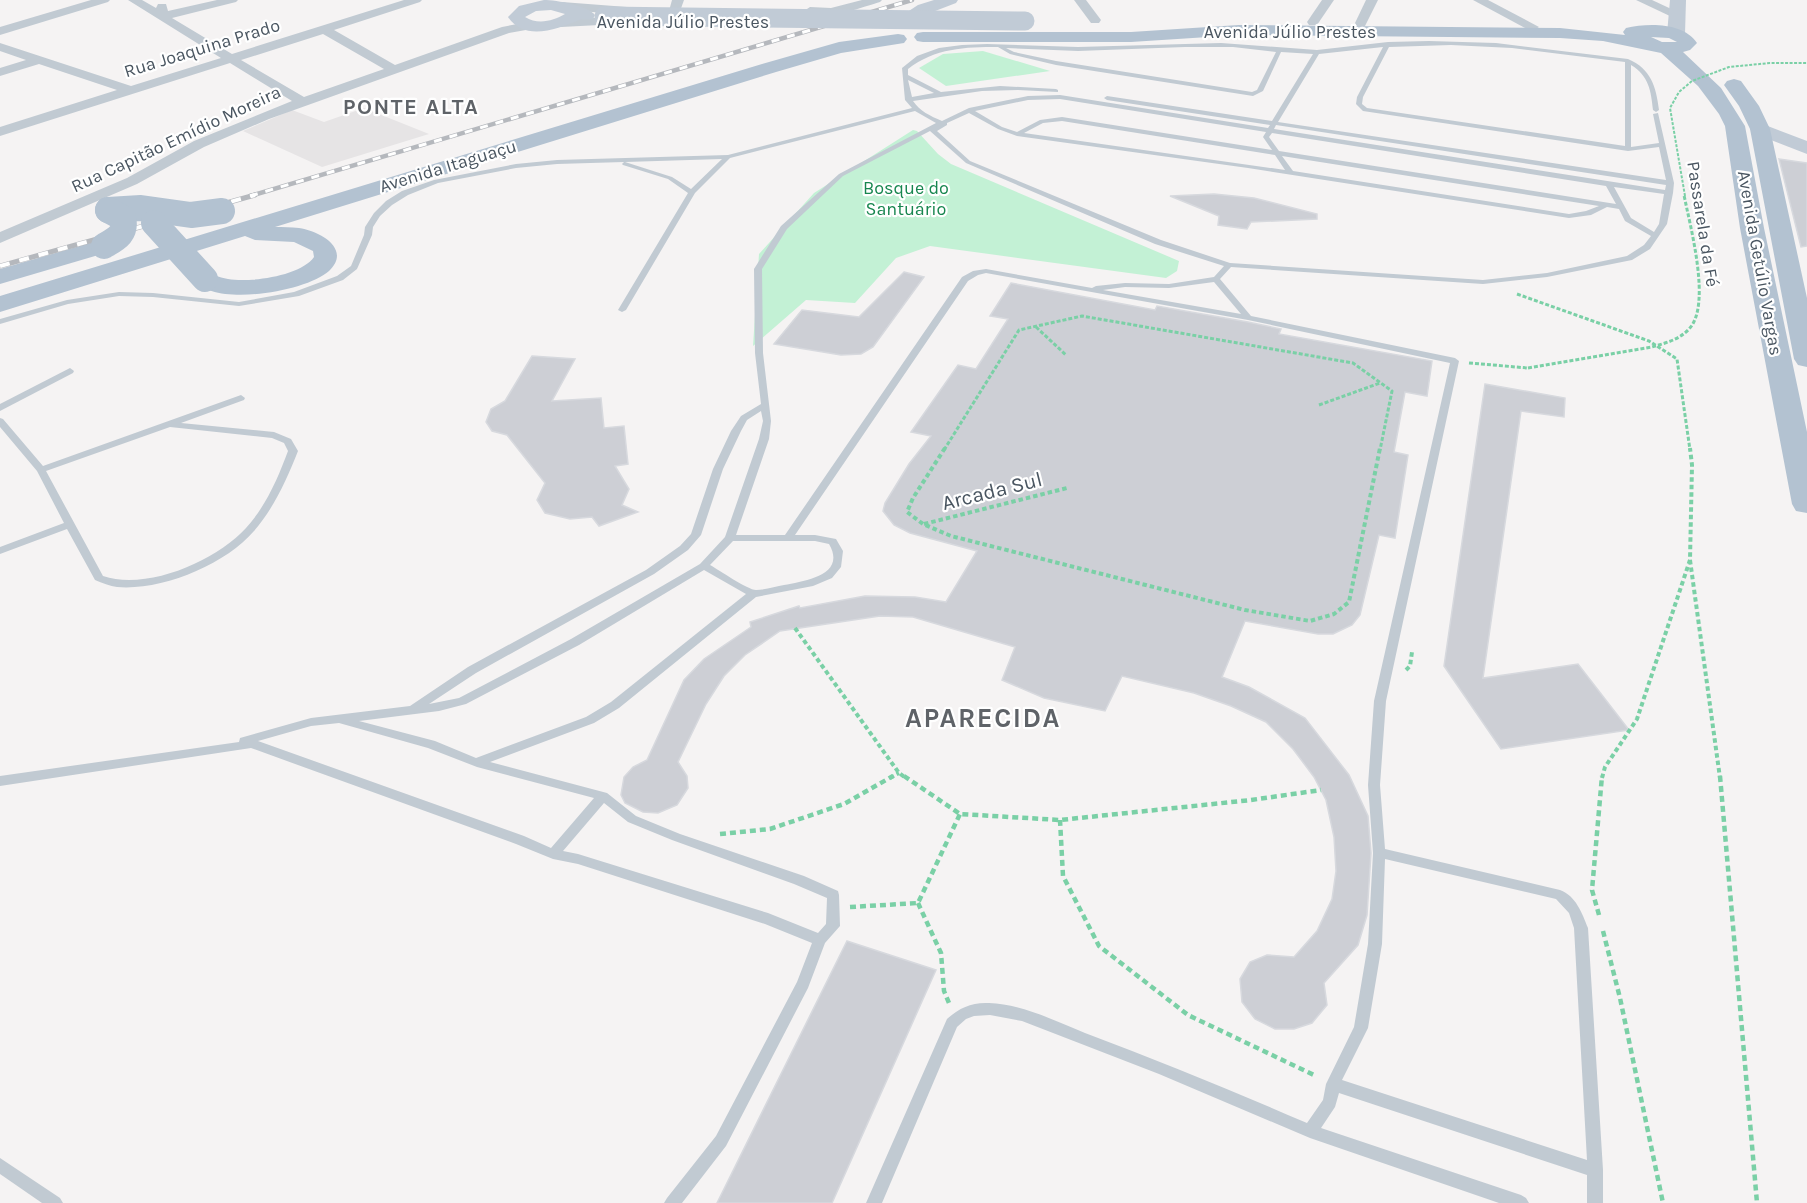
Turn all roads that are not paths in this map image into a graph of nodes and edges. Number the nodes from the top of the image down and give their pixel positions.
1 (104, 0) edge
2 (134, 0) edge
3 (162, 0) edge
4 (232, 0) edge
5 (416, 0) edge
6 (876, 0) edge
7 (950, 0) edge
8 (1080, 0) edge
9 (1327, 0) edge
10 (1372, 0) edge
11 (1479, 0) edge
12 (1642, 0) edge
13 (676, 5) edge
14 (1677, 7) edge
15 (567, 11) edge
16 (831, 12) junction
17 (517, 14) joint
18 (163, 16) junction
19 (1029, 21) joint
20 (1313, 22) junction
21 (1097, 25) junction
22 (1151, 26) junction
23 (1533, 27) junction
24 (908, 28) junction
25 (324, 29) junction
26 (1374, 30) junction
27 (0, 31) edge
28 (1560, 33) junction
29 (1671, 43) junction
30 (998, 46) junction
31 (0, 47) edge
32 (1279, 51) junction
33 (1317, 52) junction
34 (231, 58) junction
35 (39, 60) junction
36 (1628, 61) junction
37 (393, 69) junction
38 (1691, 70) junction
39 (0, 72) edge
40 (905, 76) junction
41 (1023, 87) junction
42 (129, 90) junction
43 (939, 93) junction
44 (1028, 98) junction
45 (908, 100) junction
46 (301, 101) junction
47 (626, 101) junction
48 (916, 109) junction
49 (969, 110) junction
50 (1274, 122) junction
51 (945, 124) junction
52 (1761, 129) junction
53 (0, 132) edge
54 (1017, 134) junction
55 (1267, 134) junction
56 (468, 139) dead end
57 (1663, 145) junction
58 (1250, 148) junction
59 (1807, 148) edge
60 (1628, 149) junction
61 (1278, 152) junction
62 (728, 157) junction
63 (604, 160) junction
64 (1233, 164) junction
65 (1292, 173) junction
66 (1670, 183) junction
67 (1609, 184) junction
68 (388, 185) junction
69 (692, 192) junction
70 (1669, 193) junction
71 (1748, 204) junction
72 (1604, 206) junction
73 (1621, 207) junction
74 (1776, 208) junction
75 (230, 209) dead end
76 (108, 210) junction
77 (334, 235) junction
78 (1655, 236) junction
79 (0, 238) edge
80 (187, 246) junction
81 (0, 248) edge
82 (1229, 265) junction
83 (0, 277) edge
84 (1216, 279) junction
85 (0, 289) edge
86 (1084, 289) junction
87 (0, 304) edge
88 (622, 310) dead end
89 (1248, 318) junction
90 (0, 322) edge
91 (1807, 359) edge
92 (70, 371) dead end
93 (241, 398) dead end
94 (765, 405) junction
95 (0, 408) edge
96 (0, 421) edge
97 (169, 424) junction
98 (1800, 440) edge
99 (41, 470) junction
100 (1807, 504) edge
101 (70, 524) junction
102 (730, 538) junction
103 (788, 538) junction
104 (0, 551) edge
105 (704, 566) junction
106 (753, 594) junction
107 (412, 710) junction
108 (335, 719) junction
109 (244, 741) junction
110 (477, 763) junction
111 (0, 781) edge
112 (603, 796) junction
113 (1379, 852) junction
114 (554, 854) junction
115 (820, 940) junction
116 (1332, 1084) junction
117 (1310, 1131) junction
118 (0, 1165) edge
119 (1595, 1170) junction
120 (55, 1203) edge
121 (672, 1203) edge
122 (874, 1203) edge
123 (1521, 1203) edge
124 (1595, 1203) edge

1 - 27 street
2 - 18 street
3 - 18 street
4 - 18 street
5 - 25 street, Rua Joaquina Prado
6 - 16 street
7 - 24 main road
8 - 21 street
9 - 20 street
10 - 26 street
11 - 23 street
12 - 14 street
13 - 15 street
13 - 16 street
14 - 29 main road
15 - 16 street, Avenida Júlio Prestes
15 - 17 main road
15 - 19 main road, Avenida Júlio Prestes, bridge
17 - 37 street, Rua Capitão Emídio Moreira
18 - 34 street
19 - 21 main road
20 - 22 main road, Avenida Júlio Prestes
20 - 26 main road, Avenida Júlio Prestes
21 - 22 main road
21 - 24 main road
22 - 24 main road, Avenida Júlio Prestes
22 - 26 main road, Avenida Júlio Prestes
23 - 26 main road, Avenida Júlio Prestes
23 - 29 main road, Avenida Júlio Prestes
24 - 47 main road, Avenida Itaguaçu
24 - 68 main road, Avenida Itaguaçu
25 - 34 street, Rua Joaquina Prado
25 - 37 street
26 - 28 main road, Avenida Júlio Prestes
26 - 33 lane
26 - 36 lane
26 - 60 lane
28 - 29 main road, Avenida Júlio Prestes
28 - 38 main road
29 - 38 main road, Avenida Getúlio Vargas
29 - 52 main road, Avenida Getúlio Vargas
30 - 32 lane
30 - 32 lane
30 - 40 lane
31 - 35 street
32 - 33 lane
33 - 50 lane
34 - 42 street, Rua Joaquina Prado
34 - 46 street
35 - 39 street
35 - 42 street
36 - 57 lane
36 - 60 lane
37 - 46 street, Rua Capitão Emídio Moreira
38 - 71 main road, Avenida Getúlio Vargas
40 - 43 lane
40 - 45 lane
41 - 43 lane
41 - 44 lane
41 - 50 lane
42 - 53 street, Rua Joaquina Prado
43 - 45 lane
44 - 49 lane
44 - 55 lane
45 - 48 lane
46 - 79 street, Rua Capitão Emídio Moreira
47 - 56 main road
47 - 85 main road, Avenida Itaguaçu
48 - 51 lane
48 - 62 lane
49 - 51 lane
49 - 54 lane
50 - 55 lane
50 - 66 lane
51 - 82 lane
51 - 94 lane
52 - 59 main road
52 - 74 main road, Avenida Getúlio Vargas
54 - 58 lane
54 - 64 lane
55 - 58 lane
55 - 61 lane
55 - 67 lane
57 - 60 lane
57 - 66 lane
58 - 61 lane
58 - 64 lane
61 - 65 lane
61 - 72 lane
62 - 63 lane
62 - 69 lane
63 - 69 lane
63 - 90 lane
64 - 65 lane
65 - 72 lane
66 - 70 lane
67 - 70 lane
67 - 73 lane
68 - 77 main road
68 - 80 main road, Avenida Itaguaçu
69 - 88 lane
70 - 78 lane
71 - 74 main road
71 - 98 main road, Avenida Getúlio Vargas
72 - 73 lane
73 - 78 lane
74 - 91 main road, Avenida Getúlio Vargas
75 - 76 main road, bridge
76 - 77 main road, bridge
76 - 81 street
76 - 83 main road, bridge
77 - 80 main road
78 - 82 lane
80 - 87 main road, Avenida Itaguaçu
82 - 84 lane
84 - 86 lane
84 - 89 lane
86 - 89 lane
86 - 103 lane
89 - 113 lane
92 - 95 lane
93 - 97 lane
94 - 102 lane
94 - 107 lane
96 - 99 lane
97 - 99 lane
97 - 101 lane
98 - 100 main road, Avenida Getúlio Vargas
99 - 101 lane
101 - 104 lane
102 - 103 lane
102 - 105 lane
103 - 106 lane
105 - 106 lane
105 - 107 lane
106 - 110 lane
107 - 108 lane
108 - 109 lane
108 - 110 lane
109 - 111 lane
109 - 114 lane
110 - 112 lane
112 - 114 lane
112 - 115 lane
113 - 116 lane
113 - 119 lane
114 - 115 lane
115 - 121 lane
116 - 117 lane
116 - 119 lane
117 - 122 lane
117 - 123 lane
118 - 120 lane
119 - 124 lane

